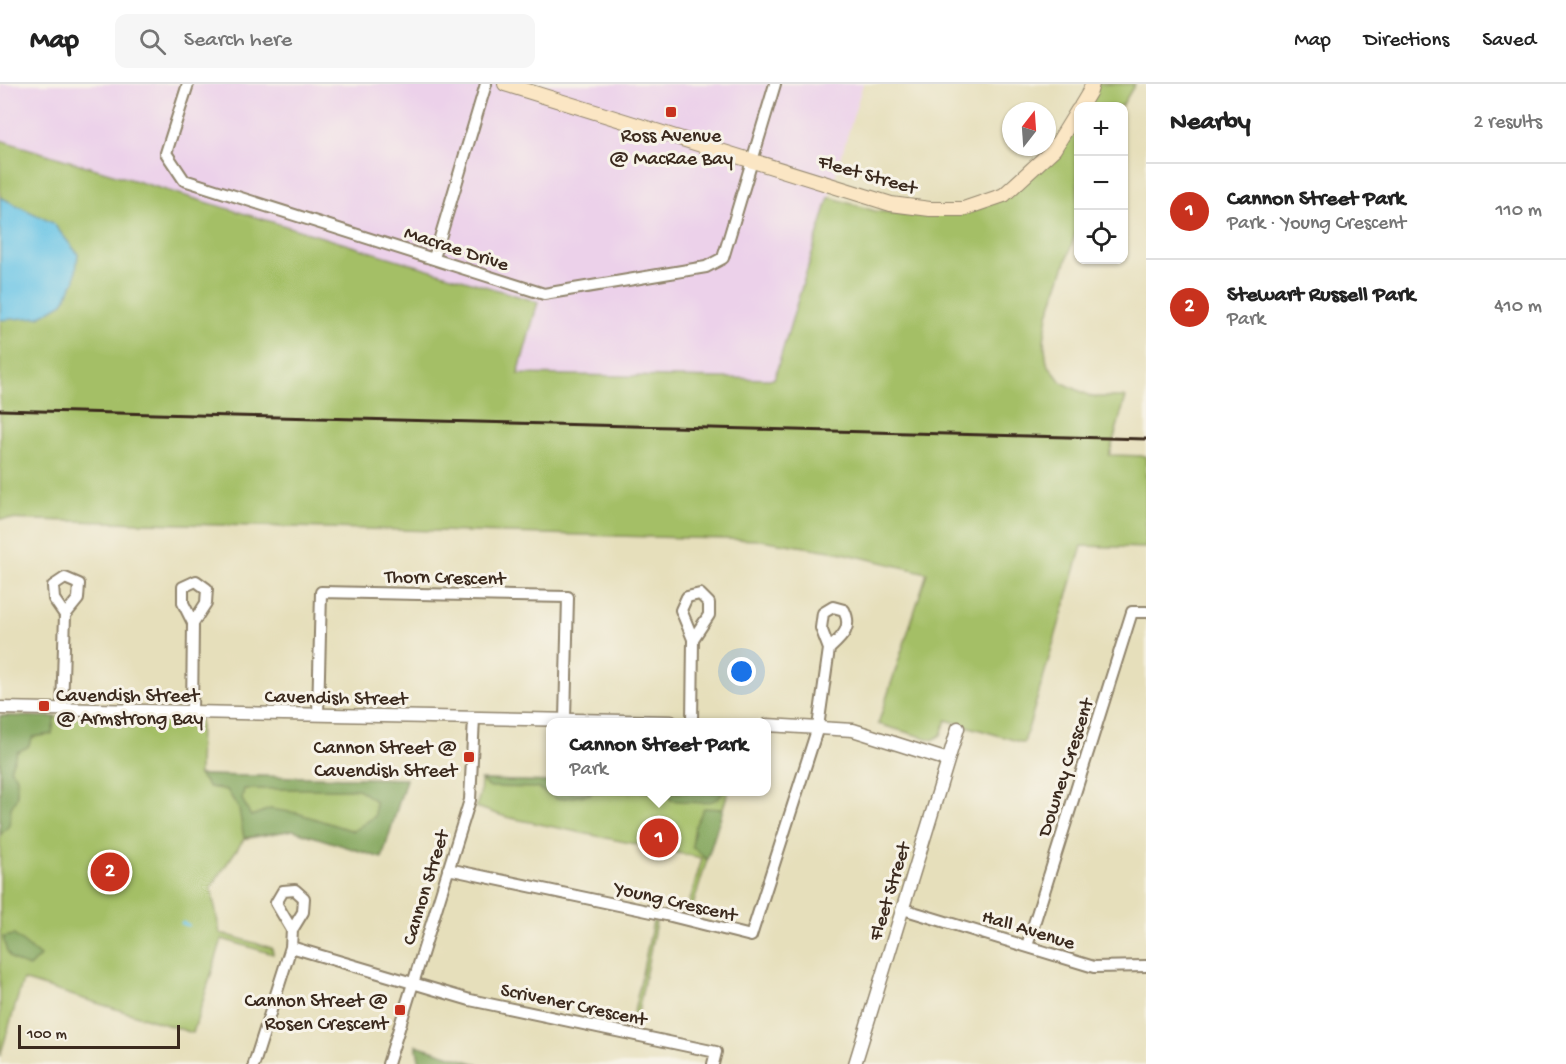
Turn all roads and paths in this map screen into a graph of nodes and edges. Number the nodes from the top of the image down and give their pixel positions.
1 (188, 84) edge
2 (486, 84) edge
3 (505, 84) edge
4 (775, 84) edge
5 (1092, 84) edge
6 (1084, 102) edge
7 (1074, 116) edge
8 (752, 159) junction
9 (434, 258) junction
10 (1146, 612) edge
11 (65, 615) dead end
12 (194, 623) dead end
13 (693, 639) dead end
14 (829, 649) dead end
15 (0, 708) edge
16 (62, 710) junction
17 (192, 713) junction
18 (318, 715) junction
19 (474, 718) junction
20 (565, 718) edge
21 (692, 718) edge
22 (546, 720) edge
23 (771, 725) edge
24 (818, 726) junction
25 (958, 728) dead end
26 (948, 760) junction
27 (448, 869) junction
28 (903, 909) junction
29 (292, 930) dead end
30 (1026, 946) junction
31 (291, 947) junction
32 (1146, 966) edge
33 (413, 983) junction
34 (254, 1064) edge
35 (388, 1064) edge
36 (713, 1064) edge
37 (855, 1064) edge

1 - 9 street, Macrae Drive
2 - 9 street
3 - 8 main road, Fleet Street
4 - 8 street, Macrae Drive
5 - 6 main road
7 - 8 main road, Fleet Street
8 - 9 street, Macrae Drive
10 - 30 street, Downey Crescent
11 - 16 street
12 - 17 street
13 - 21 street
14 - 24 street
15 - 16 street, Cavendish Street
16 - 17 street, Cavendish Street
17 - 18 street, Cavendish Street
18 - 19 street, Cavendish Street
18 - 20 street, Thorn Crescent
19 - 22 street, Cavendish Street
19 - 27 street, Cannon Street
23 - 24 street
24 - 26 street
24 - 27 street, Young Crescent
25 - 26 street, Fleet Street
26 - 28 street, Fleet Street
27 - 33 street, Cannon Street
28 - 30 street, Hall Avenue
28 - 37 street, Fleet Street
29 - 31 street
30 - 32 street, Hall Avenue
31 - 33 street
31 - 34 street
33 - 35 street, Cannon Street
33 - 36 street, Scrivener Crescent

